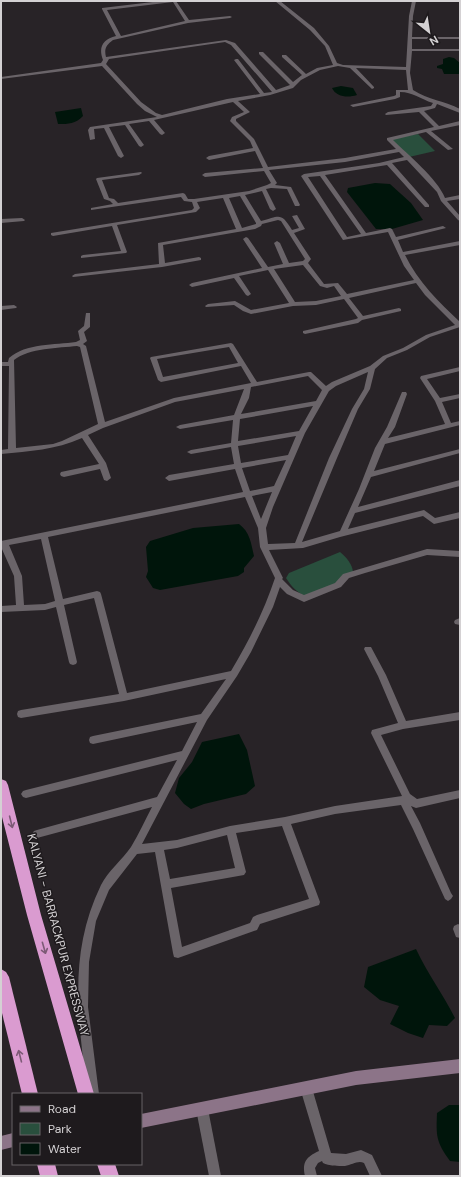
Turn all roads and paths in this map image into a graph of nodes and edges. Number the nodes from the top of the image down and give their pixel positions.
1 (173, 1) edge
2 (278, 1) edge
3 (414, 1) edge
4 (230, 17) dead end
5 (188, 22) junction
6 (120, 36) junction
7 (411, 38) junction
8 (460, 38) edge
9 (410, 50) junction
10 (460, 50) edge
11 (261, 53) dead end
12 (284, 56) dead end
13 (236, 60) dead end
14 (104, 62) junction
15 (338, 65) junction
16 (352, 67) junction
17 (409, 69) junction
18 (306, 76) junction
19 (1, 78) edge
20 (293, 85) junction
21 (372, 88) dead end
22 (411, 91) junction
23 (275, 92) junction
24 (263, 95) junction
25 (234, 100) junction
26 (435, 103) junction
27 (353, 105) dead end
28 (421, 110) junction
29 (460, 111) edge
30 (388, 114) dead end
31 (162, 117) junction
32 (150, 119) junction
33 (126, 123) junction
34 (460, 123) edge
35 (106, 126) junction
36 (438, 128) junction
37 (427, 130) junction
38 (162, 133) dead end
39 (92, 139) dead end
40 (141, 145) dead end
41 (450, 149) dead end
42 (256, 150) junction
43 (399, 150) junction
44 (121, 156) dead end
45 (209, 158) dead end
46 (408, 158) junction
47 (389, 162) junction
48 (266, 169) junction
49 (139, 172) dead end
50 (322, 174) junction
51 (205, 175) dead end
52 (271, 186) junction
53 (263, 188) junction
54 (241, 193) junction
55 (225, 196) junction
56 (460, 197) edge
57 (443, 200) junction
58 (194, 201) junction
59 (116, 204) junction
60 (297, 204) dead end
61 (427, 206) dead end
62 (93, 209) dead end
63 (273, 209) dead end
64 (295, 216) dead end
65 (460, 219) edge
66 (22, 220) dead end
67 (1, 221) edge
68 (259, 223) junction
69 (114, 224) junction
70 (443, 228) dead end
71 (240, 230) junction
72 (291, 232) junction
73 (53, 234) dead end
74 (365, 235) junction
75 (246, 239) dead end
76 (394, 239) junction
77 (276, 243) dead end
78 (460, 244) edge
79 (401, 254) junction
80 (83, 257) dead end
81 (199, 259) dead end
82 (305, 263) junction
83 (162, 265) junction
84 (287, 266) junction
85 (268, 269) junction
86 (76, 276) dead end
87 (236, 276) junction
88 (418, 281) junction
89 (192, 285) dead end
90 (248, 294) dead end
91 (345, 296) junction
92 (292, 304) junction
93 (208, 306) dead end
94 (14, 307) dead end
95 (1, 308) edge
96 (399, 310) dead end
97 (88, 314) dead end
98 (360, 320) junction
99 (459, 325) edge
100 (305, 332) dead end
101 (77, 344) junction
102 (1, 364) edge
103 (12, 364) junction
104 (242, 364) junction
105 (372, 368) junction
106 (460, 369) edge
107 (252, 385) junction
108 (326, 390) junction
109 (404, 394) dead end
110 (460, 396) edge
111 (438, 401) junction
112 (319, 403) junction
113 (237, 416) junction
114 (460, 423) edge
115 (102, 425) junction
116 (449, 426) junction
117 (180, 427) dead end
118 (301, 433) junction
119 (84, 435) junction
120 (382, 442) junction
121 (235, 444) junction
122 (12, 451) junction
123 (460, 451) edge
124 (1, 452) edge
125 (192, 452) dead end
126 (291, 457) junction
127 (103, 466) junction
128 (238, 467) junction
129 (64, 474) dead end
130 (368, 475) junction
131 (107, 478) dead end
132 (168, 478) dead end
133 (460, 483) edge
134 (278, 488) junction
135 (246, 493) junction
136 (352, 511) junction
137 (460, 515) edge
138 (262, 528) junction
139 (341, 534) junction
140 (44, 535) junction
141 (3, 543) edge
142 (297, 546) junction
143 (264, 547) junction
144 (460, 554) edge
145 (279, 581) junction
146 (59, 602) junction
147 (20, 608) junction
148 (1, 609) edge
149 (368, 649) dead end
150 (73, 662) dead end
151 (234, 674) junction
152 (124, 697) junction
153 (21, 714) dead end
154 (460, 716) edge
155 (204, 717) junction
156 (403, 725) junction
157 (93, 740) dead end
158 (184, 754) junction
159 (1, 785) edge
160 (26, 794) dead end
161 (460, 794) edge
162 (405, 798) junction
163 (161, 800) junction
164 (285, 821) junction
165 (230, 830) junction
166 (37, 834) dead end
167 (159, 847) junction
168 (134, 850) junction
169 (166, 884) junction
170 (448, 896) dead end
171 (1, 977) edge
172 (460, 1066) edge
173 (306, 1088) junction
174 (30, 1093) edge
175 (86, 1093) edge
176 (93, 1093) edge
177 (202, 1109) junction
178 (142, 1121) edge
179 (12, 1140) edge
180 (1, 1143) edge
181 (325, 1154) junction
182 (46, 1165) edge
183 (106, 1165) edge
184 (49, 1176) edge
185 (110, 1176) edge
186 (215, 1176) edge
187 (311, 1176) edge
188 (376, 1176) edge

1 - 5 street
1 - 6 street
2 - 15 street
3 - 7 street
4 - 5 street
5 - 6 street
6 - 14 street
7 - 8 street
7 - 9 street
9 - 10 street
9 - 17 street
11 - 20 street
12 - 18 street
13 - 24 street
14 - 19 street
14 - 23 street
14 - 31 street
15 - 16 street
15 - 18 street
16 - 17 street
16 - 21 street
17 - 22 street
18 - 20 street
20 - 23 street
22 - 26 street
22 - 27 street
23 - 24 street
24 - 25 street
25 - 31 street
25 - 42 street
26 - 28 street
26 - 29 street
28 - 30 street
28 - 36 street
31 - 32 street
32 - 33 street
32 - 38 street
33 - 35 street
33 - 40 street
34 - 36 street
35 - 39 street
35 - 44 street
36 - 37 street
37 - 41 street
37 - 43 street
42 - 45 street
42 - 48 street
43 - 46 street
43 - 48 street
46 - 47 street
46 - 57 street
47 - 50 street
47 - 61 street
48 - 51 street
48 - 52 street
49 - 59 street
50 - 74 street
50 - 74 street
52 - 53 street
52 - 60 street
53 - 54 street
53 - 63 street
54 - 55 street
54 - 68 street
55 - 58 street
55 - 71 street
56 - 57 street
57 - 65 street
58 - 59 street
58 - 69 street
59 - 62 street
64 - 72 street
66 - 67 street
68 - 71 street
68 - 72 street
69 - 73 street
69 - 80 street
70 - 76 street
71 - 83 street
72 - 82 street
74 - 76 street
75 - 85 street
76 - 79 street
77 - 84 street
78 - 79 street
79 - 88 street
81 - 83 street
82 - 84 street
82 - 91 street
83 - 86 street
84 - 85 street
85 - 87 street
85 - 92 street
87 - 89 street
87 - 90 street
88 - 91 street
88 - 99 street
91 - 92 street
91 - 98 street
92 - 93 street
94 - 95 street
96 - 98 street
97 - 101 street
98 - 100 street
99 - 105 street
101 - 103 street
101 - 115 street
102 - 103 street
103 - 122 street
104 - 104 street
104 - 107 street
105 - 108 street
105 - 142 street
106 - 111 street
107 - 108 street
107 - 113 street
107 - 115 street
108 - 112 street
109 - 120 street
110 - 111 street
111 - 116 street
112 - 113 street
112 - 118 street
113 - 117 street
113 - 121 street
114 - 116 street
115 - 119 street
116 - 120 street
118 - 121 street
118 - 126 street
119 - 122 street
119 - 127 street
120 - 130 street
121 - 125 street
121 - 128 street
122 - 124 street
123 - 130 street
126 - 128 street
126 - 134 street
127 - 129 street
127 - 131 street
128 - 132 street
128 - 135 street
130 - 136 street
133 - 136 street
134 - 135 street
134 - 138 street
135 - 138 street
135 - 140 street
136 - 139 street
137 - 139 street
138 - 143 street
139 - 142 street
140 - 141 street
140 - 146 street
141 - 147 street
142 - 143 street
143 - 145 street
144 - 145 street
145 - 151 street
146 - 147 street
146 - 150 street
146 - 152 street
147 - 148 street
149 - 156 street
151 - 152 street
151 - 155 street
152 - 153 street
154 - 156 street
155 - 157 street
155 - 158 street
156 - 162 street
158 - 160 street
158 - 163 street
159 -> 175 highway, KALYANI - BARRACKPUR EXPRESSWAY
161 - 162 street
162 - 164 street
162 - 170 street
163 - 166 street
163 - 168 street
164 - 165 street
164 - 169 street
165 - 167 street
165 - 169 street
167 - 168 street
167 - 169 street
168 - 176 street
174 -> 171 highway
172 - 173 main road
173 - 177 main road
173 - 181 street
177 - 178 main road
177 - 186 street
179 - 180 main road
181 - 187 street
181 - 188 street
182 - 184 highway
183 - 185 highway

